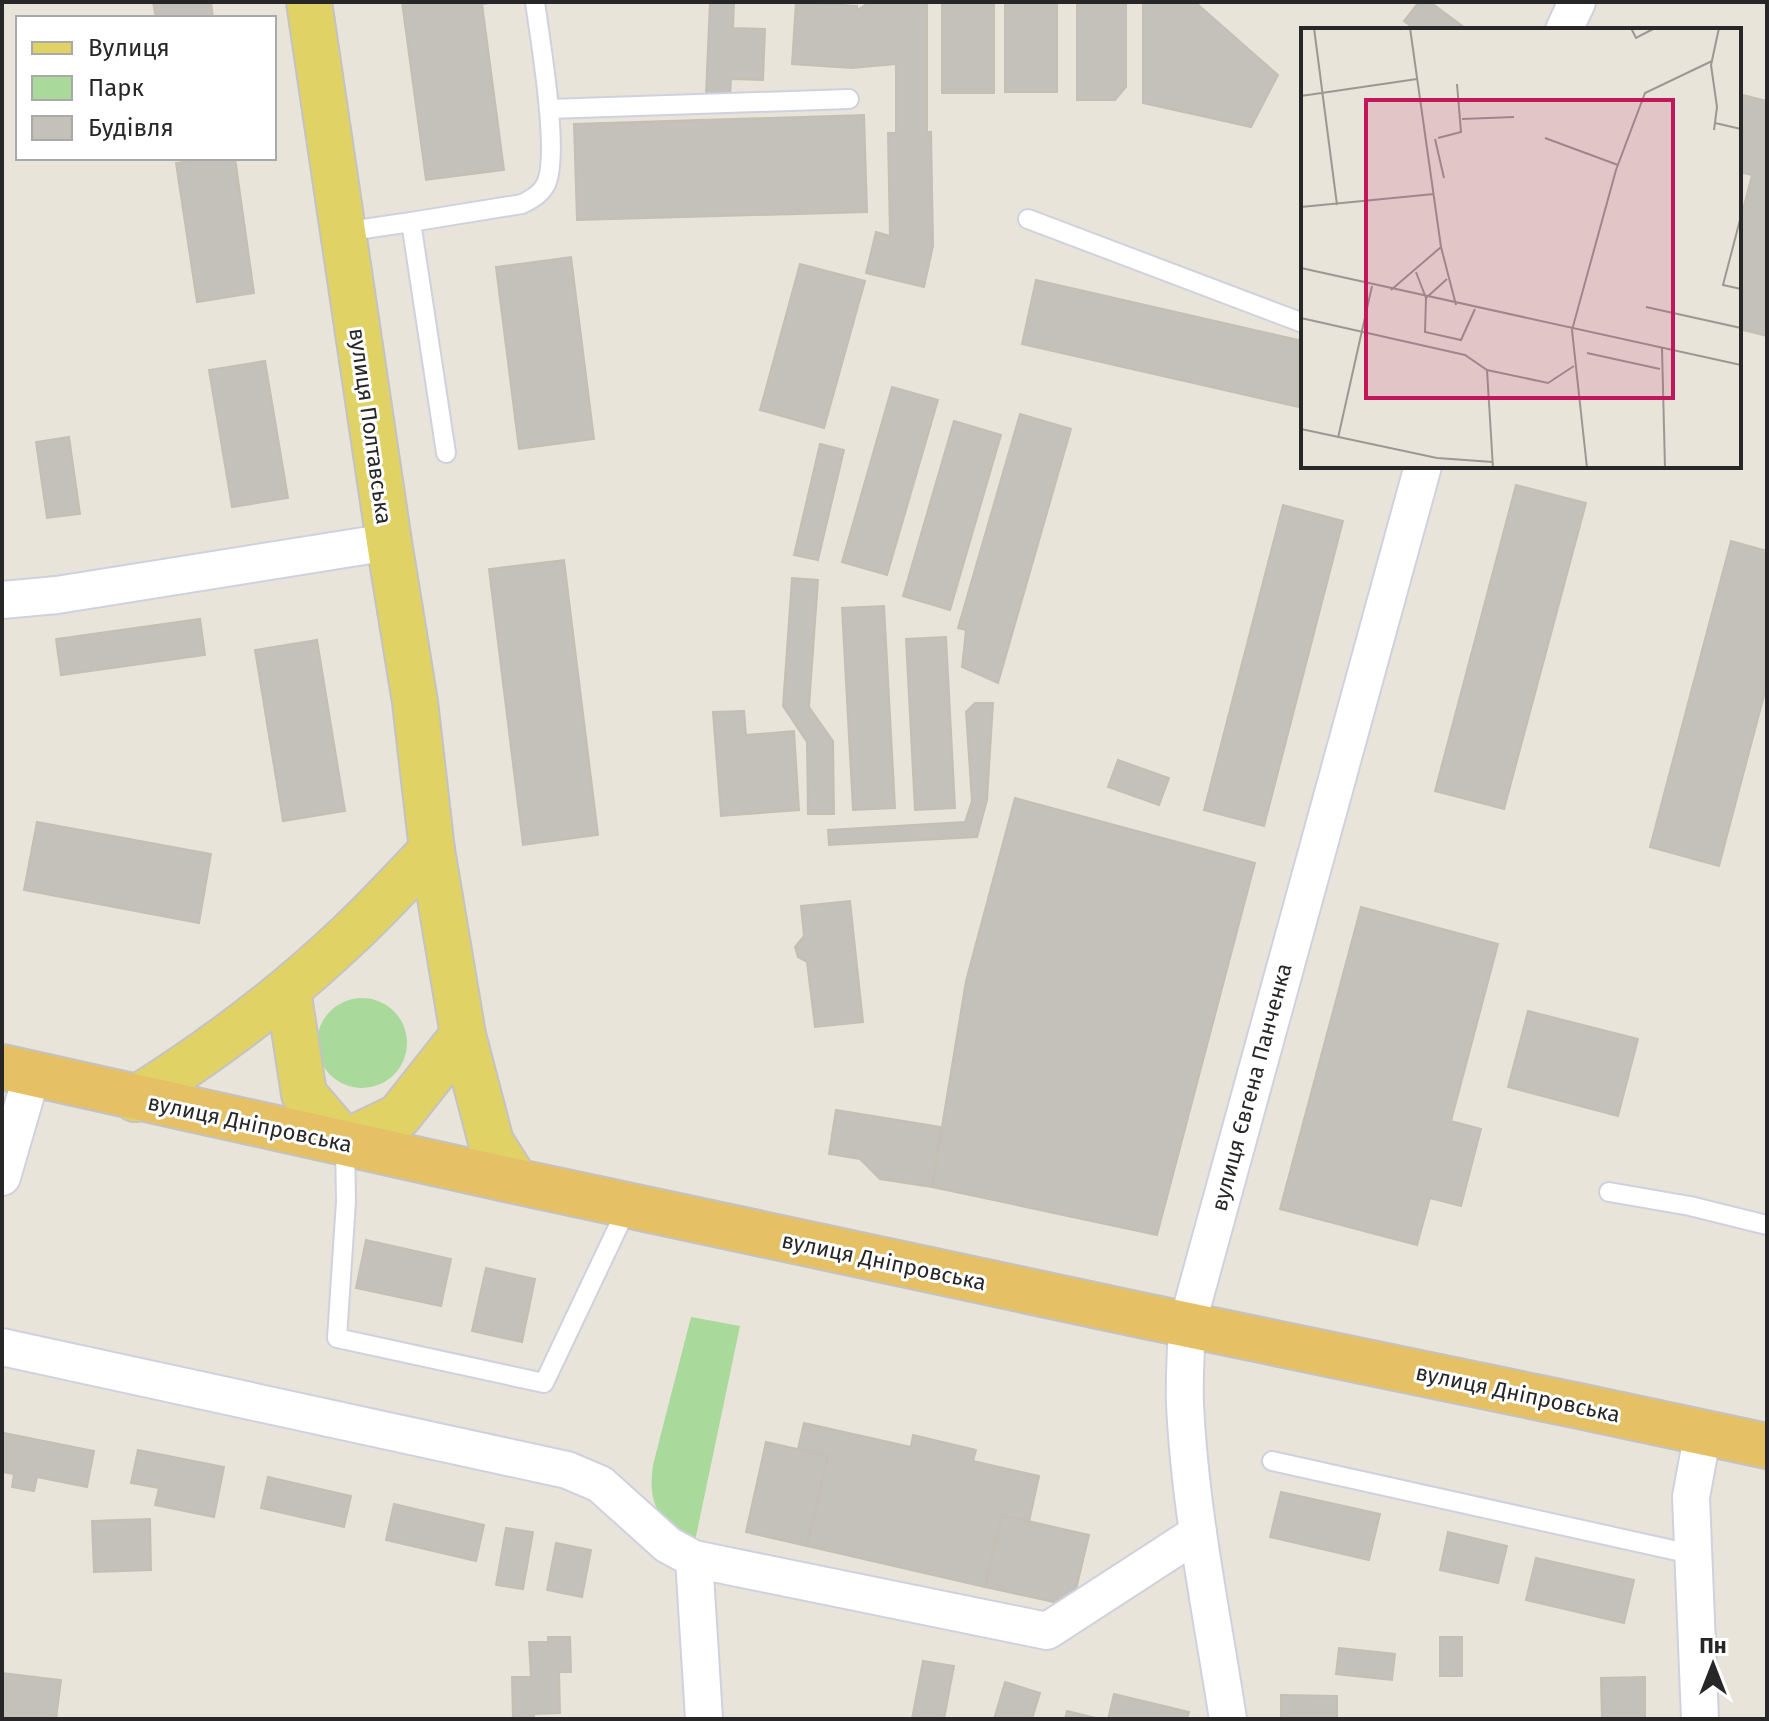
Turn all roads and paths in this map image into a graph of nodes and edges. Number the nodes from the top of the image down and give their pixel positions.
1 (309, 2) edge
2 (535, 2) edge
3 (1577, 2) edge
4 (1565, 28) edge
5 (849, 99) dead end
6 (549, 109) junction
7 (1028, 219) dead end
8 (411, 222) junction
9 (343, 232) junction
10 (1301, 322) edge
11 (446, 453) dead end
12 (1422, 468) edge
13 (389, 542) junction
14 (2, 600) edge
15 (432, 850) junction
16 (288, 990) junction
17 (463, 1035) junction
18 (17, 1070) edge
19 (135, 1099) junction
20 (345, 1142) junction
21 (2, 1177) edge
22 (515, 1180) junction
23 (1609, 1192) dead end
24 (628, 1206) junction
25 (1767, 1225) edge
26 (1187, 1325) junction
27 (2, 1347) edge
28 (1703, 1432) junction
29 (1767, 1446) edge
30 (1272, 1461) dead end
31 (1198, 1533) junction
32 (1691, 1554) junction
33 (694, 1559) junction
34 (704, 1719) edge
35 (1228, 1719) edge
36 (1700, 1719) edge

1 - 9 main road, вулиця Полтавська
2 - 6 lane
3 - 4 street
5 - 6 lane
6 - 8 lane
7 - 10 lane
8 - 9 lane
8 - 11 lane
9 - 13 main road, вулиця Полтавська
12 - 26 street, вулиця Євгена Панченка
13 - 14 street
13 - 15 main road, вулиця Полтавська
15 - 16 main road
15 - 17 main road, вулиця Полтавська
16 - 19 main road
16 - 20 main road
17 - 20 main road
17 - 22 main road, вулиця Полтавська
18 - 19 highway, вулиця Дніпровська
18 - 21 street
19 - 20 highway, вулиця Дніпровська
20 - 22 highway, вулиця Дніпровська
20 - 24 lane
22 - 24 highway, вулиця Дніпровська
23 - 25 lane
24 - 26 highway, вулиця Дніпровська
26 - 28 highway, вулиця Дніпровська
26 - 31 street, вулиця Євгена Панченка
27 - 33 street
28 - 29 highway, вулиця Дніпровська
28 - 32 street
30 - 32 lane
31 - 33 street
31 - 35 street, вулиця Євгена Панченка
32 - 36 street
33 - 34 street

